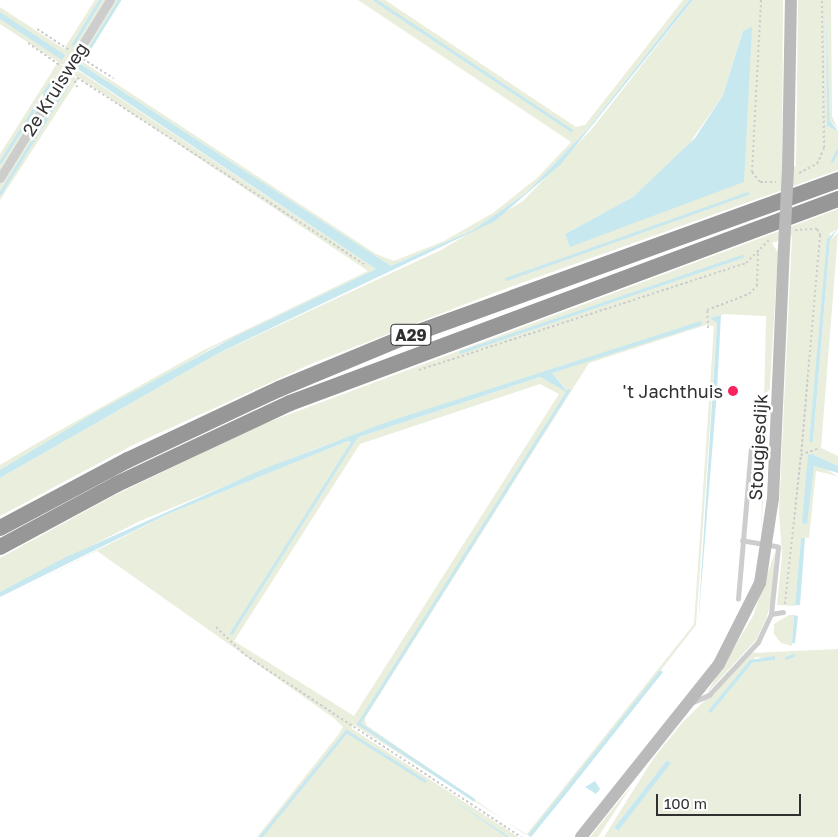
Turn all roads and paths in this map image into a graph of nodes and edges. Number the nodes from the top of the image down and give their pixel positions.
1 (110, 0) edge
2 (791, 0) edge
3 (28, 44) dead end
4 (68, 72) junction
5 (77, 87) dead end
6 (0, 178) edge
7 (838, 180) edge
8 (838, 200) edge
9 (791, 231) dead end
10 (778, 236) dead end
11 (758, 249) junction
12 (364, 264) dead end
13 (708, 328) dead end
14 (416, 370) dead end
15 (750, 448) dead end
16 (819, 448) dead end
17 (801, 455) junction
18 (0, 528) edge
19 (743, 541) junction
20 (769, 542) junction
21 (0, 547) edge
22 (738, 599) dead end
23 (783, 612) joint
24 (772, 614) junction
25 (216, 627) dead end
26 (688, 704) junction
27 (521, 837) edge
28 (582, 837) edge

1 - 4 street, 2e Kruisweg
2 - 20 street, Stougjesdijk, bridge
3 - 4 path
4 - 5 path
4 - 6 street, 2e Kruisweg
4 - 12 path
7 - 18 highway, A29
8 - 21 highway, A29
9 - 17 path
10 - 11 path
11 - 13 path
11 - 14 path
15 - 19 lane
16 - 17 path
17 - 23 path
19 - 20 lane
19 - 22 lane
20 - 24 lane
20 - 26 street, Stougjesdijk
23 - 24 lane
24 - 26 lane
25 - 27 path
26 - 28 street, Stougjesdijk

